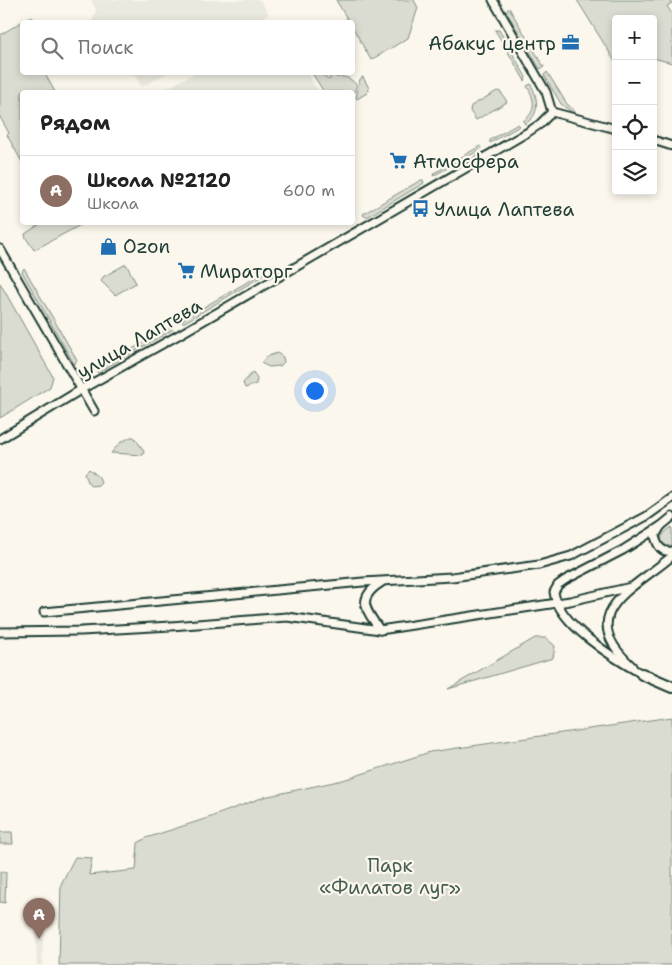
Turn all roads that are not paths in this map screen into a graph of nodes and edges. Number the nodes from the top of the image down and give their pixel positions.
1 (493, 0) edge
2 (552, 112) junction
3 (612, 128) edge
4 (657, 141) edge
5 (672, 146) edge
6 (0, 248) edge
7 (82, 389) junction
8 (94, 412) dead end
9 (0, 439) edge
10 (672, 498) edge
11 (672, 518) edge
12 (662, 526) junction
13 (672, 551) edge
14 (672, 556) edge
15 (383, 581) junction
16 (631, 588) junction
17 (44, 612) dead end
18 (380, 630) junction
19 (0, 632) edge
20 (642, 674) junction
21 (672, 687) edge

1 - 2 street
2 - 3 street
2 - 7 street, улица Лаптева
4 - 5 street
6 - 7 street
7 - 8 street
7 - 9 street, улица Лаптева
10 - 15 street
11 - 12 street
12 - 13 street
12 - 20 street
14 - 16 street
15 - 17 street
15 - 18 street
16 - 18 street
16 - 20 street
18 - 19 street
20 - 21 street

